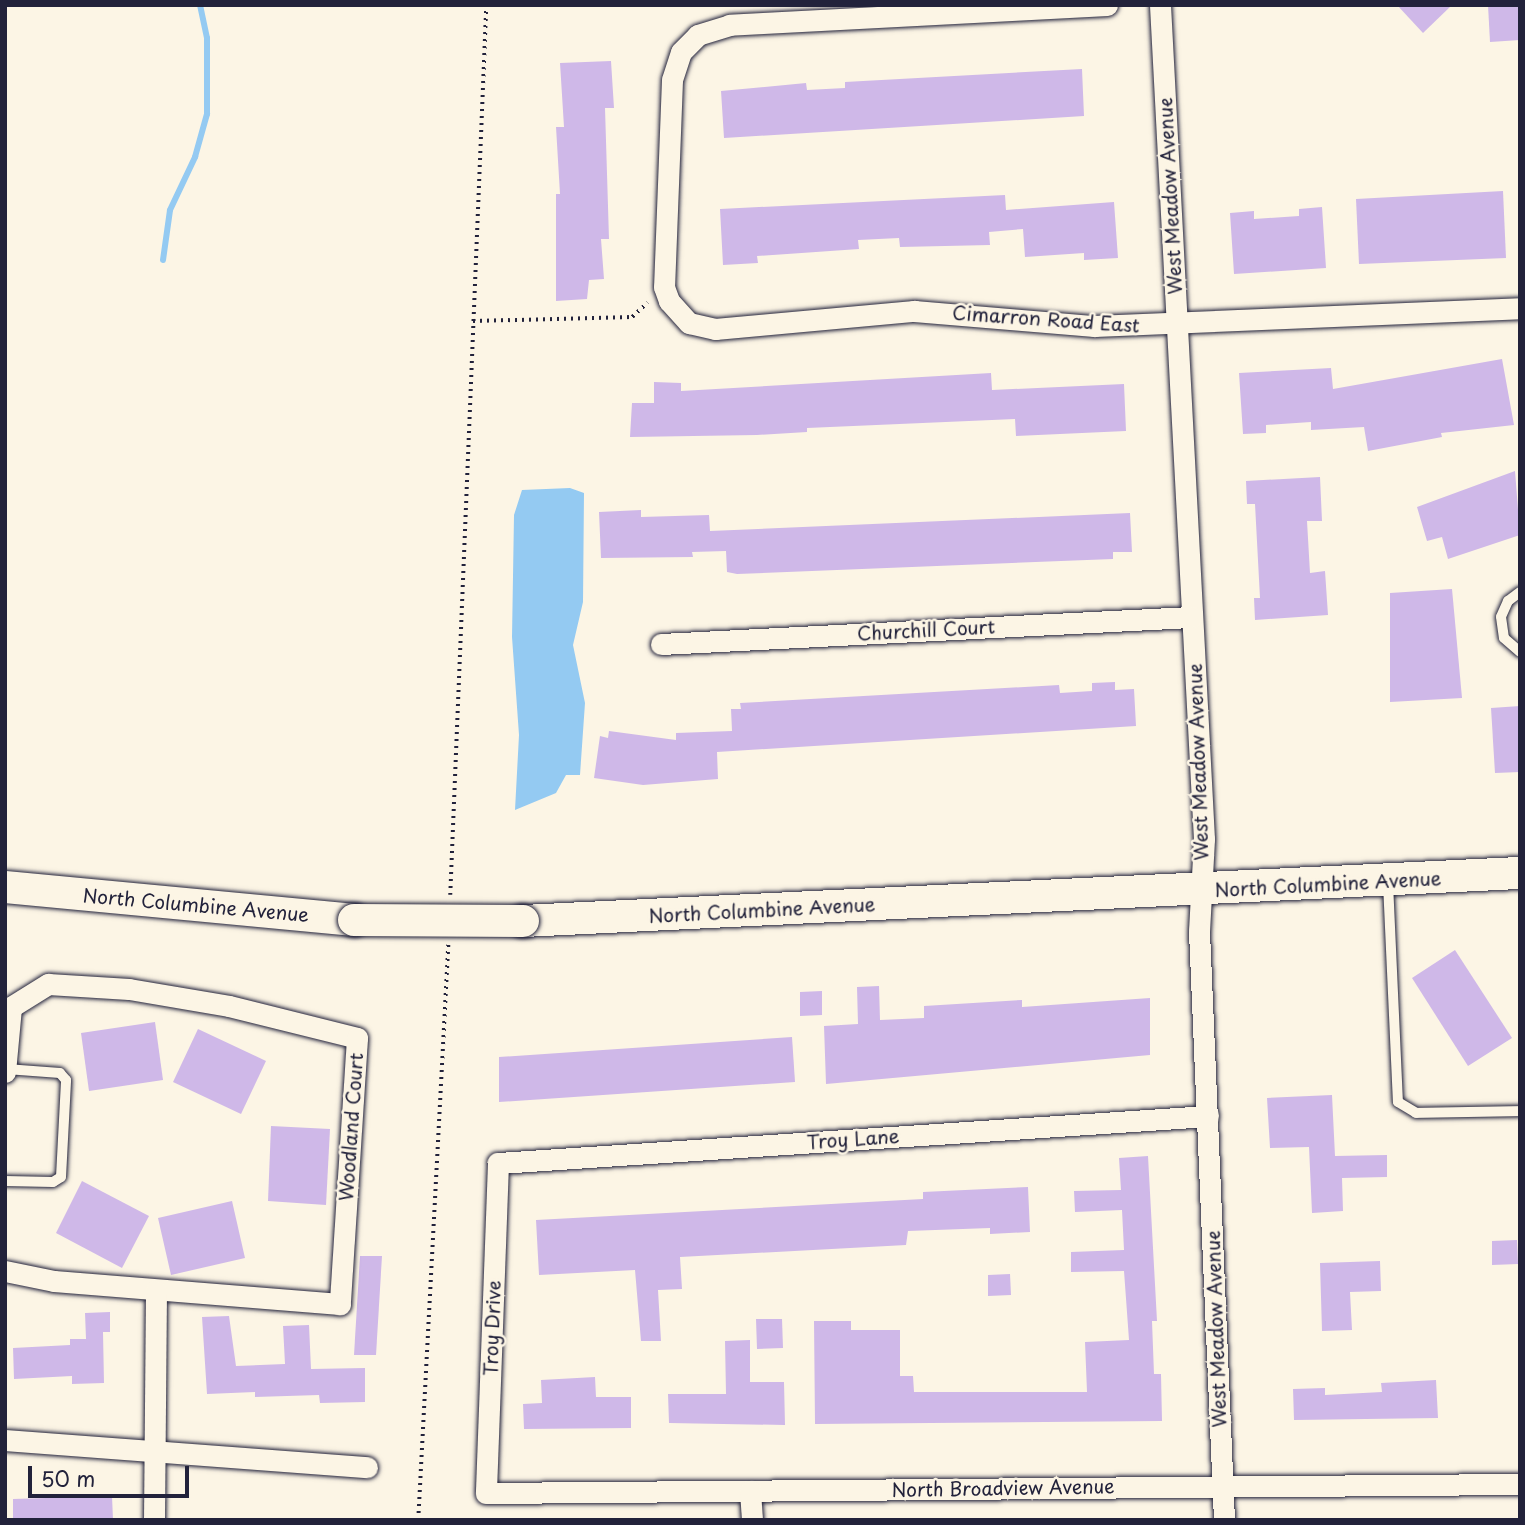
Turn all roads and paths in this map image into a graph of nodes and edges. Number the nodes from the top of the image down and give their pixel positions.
1 (486, 5) edge
2 (1107, 5) edge
3 (1160, 5) edge
4 (664, 286) junction
5 (1520, 307) edge
6 (473, 321) junction
7 (1176, 326) junction
8 (1520, 592) edge
9 (1191, 617) junction
10 (662, 644) dead end
11 (1520, 652) edge
12 (1520, 873) edge
13 (1387, 881) junction
14 (5, 887) edge
15 (1202, 891) junction
16 (450, 909) dead end
17 (448, 936) dead end
18 (5, 1071) edge
19 (1520, 1111) edge
20 (1208, 1116) junction
21 (498, 1163) joint
22 (5, 1181) edge
23 (5, 1270) edge
24 (156, 1290) junction
25 (5, 1440) edge
26 (153, 1453) junction
27 (367, 1467) dead end
28 (1520, 1484) edge
29 (1223, 1485) junction
30 (750, 1491) junction
31 (486, 1493) joint
32 (154, 1520) edge
33 (418, 1520) edge
34 (752, 1520) edge
35 (1224, 1520) edge

1 - 6 path
2 - 4 street
3 - 7 street, West Meadow Avenue
4 - 6 path
4 - 7 street, Cimarron Road East
5 - 7 street, Cimarron Road East
6 - 16 path
7 - 9 street, West Meadow Avenue
8 - 11 lane
9 - 10 street, Churchill Court
9 - 15 street, West Meadow Avenue
12 - 13 main road, North Columbine Avenue
13 - 15 main road, North Columbine Avenue
13 - 19 lane
14 - 15 main road, North Columbine Avenue, bridge
15 - 20 street, West Meadow Avenue
17 - 33 path
18 - 22 lane
18 - 24 street, Woodland Court
20 - 21 street, Troy Lane
20 - 29 street, West Meadow Avenue
21 - 31 street, Troy Drive
23 - 24 street, Woodland Court
24 - 26 street
25 - 26 street
26 - 27 street
26 - 32 street
28 - 29 street, North Broadview Avenue
29 - 30 street, North Broadview Avenue
29 - 35 street, West Meadow Avenue
30 - 31 street, North Broadview Avenue
30 - 34 street

